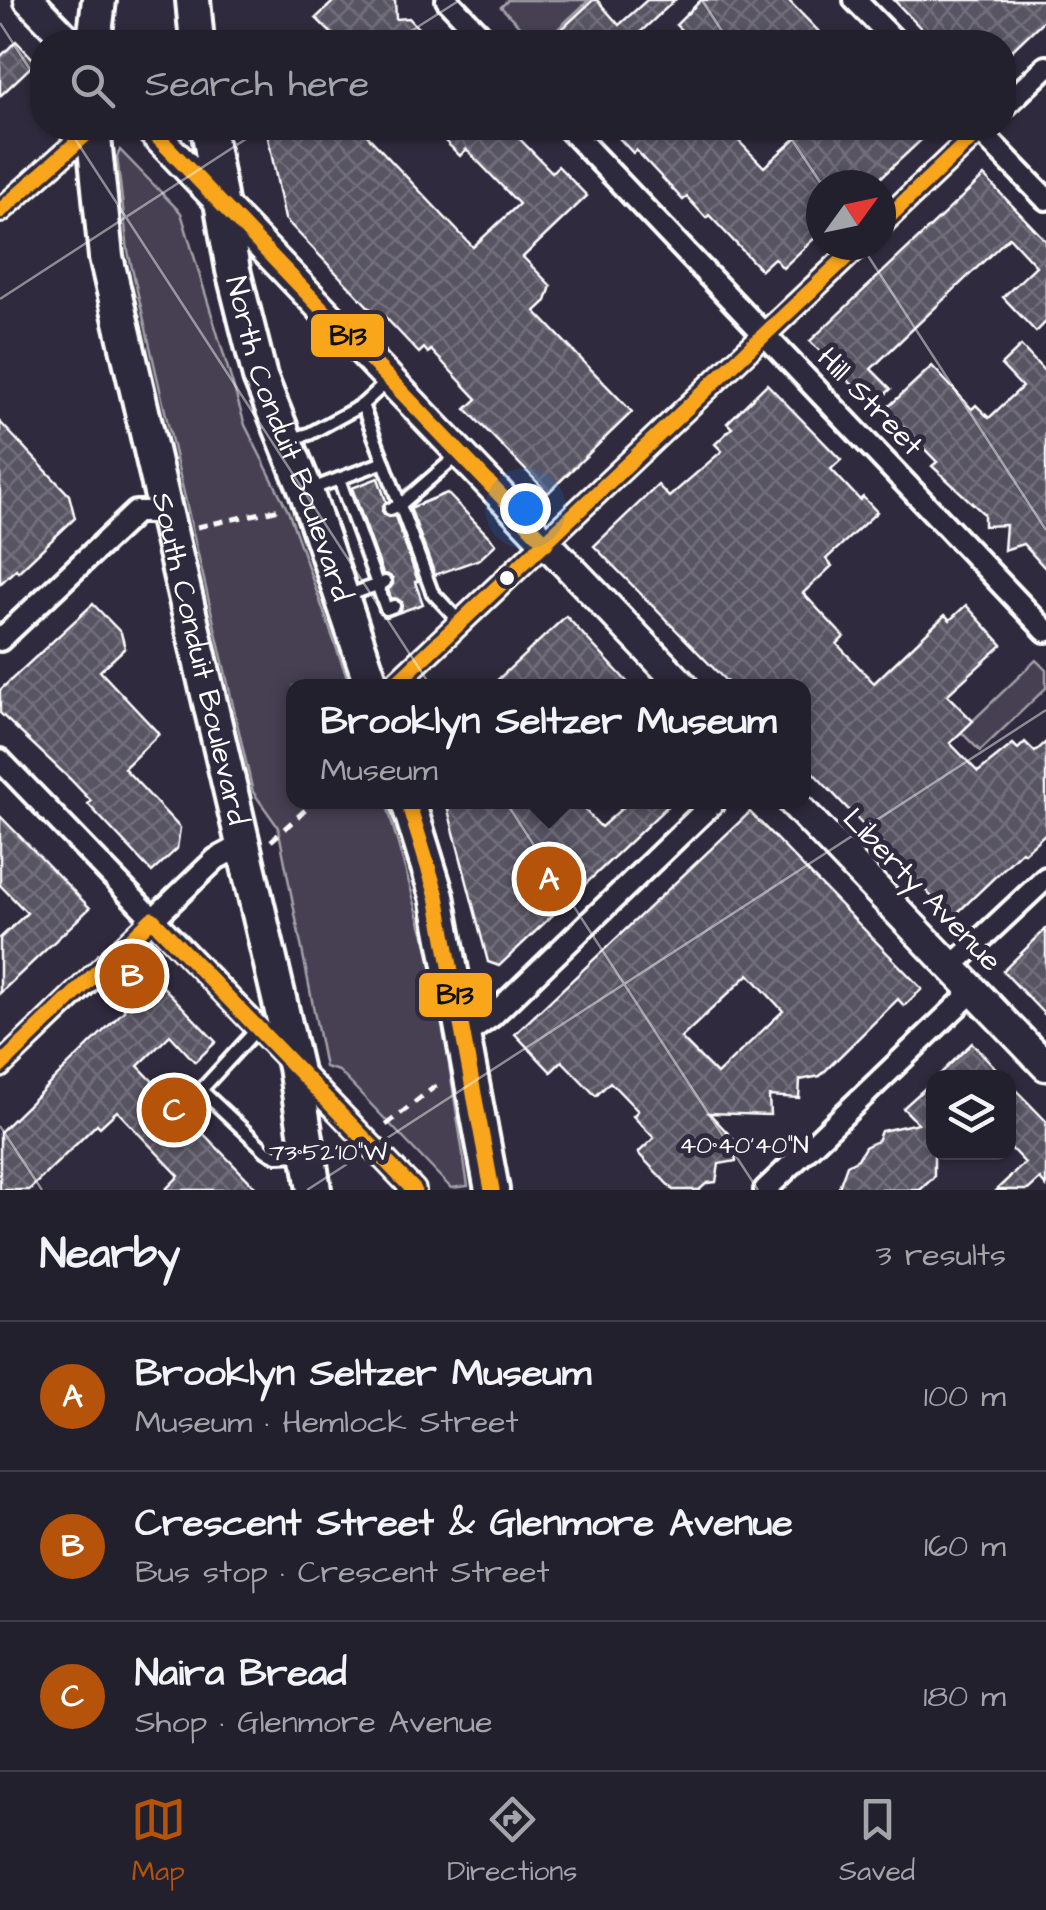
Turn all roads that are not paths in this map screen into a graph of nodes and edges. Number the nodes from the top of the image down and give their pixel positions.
1 (29, 0) edge
2 (99, 0) edge
3 (193, 0) edge
4 (447, 0) edge
5 (855, 0) edge
6 (58, 30) edge
7 (95, 30) edge
8 (196, 30) edge
9 (476, 30) edge
10 (884, 30) edge
11 (1046, 67) edge
12 (1016, 96) edge
13 (80, 140) edge
14 (94, 140) edge
15 (160, 140) edge
16 (210, 140) edge
17 (579, 140) edge
18 (967, 140) edge
19 (990, 140) edge
20 (1046, 199) edge
21 (222, 206) junction
22 (896, 209) edge
23 (0, 211) edge
24 (842, 260) edge
25 (764, 335) junction
26 (388, 380) junction
27 (362, 406) junction
28 (286, 440) junction
29 (460, 454) junction
30 (384, 462) junction
31 (339, 479) junction
32 (293, 500) junction
33 (395, 507) junction
34 (166, 512) junction
35 (546, 543) junction
36 (381, 583) junction
37 (342, 598) junction
38 (394, 606) dead end
39 (461, 624) junction
40 (1046, 631) edge
41 (0, 640) edge
42 (370, 679) edge
43 (401, 679) edge
44 (676, 679) edge
45 (0, 760) edge
46 (410, 809) edge
47 (707, 809) edge
48 (800, 809) edge
49 (253, 847) junction
50 (1046, 878) edge
51 (152, 919) junction
52 (950, 968) junction
53 (973, 991) junction
54 (258, 1028) junction
55 (465, 1035) junction
56 (0, 1066) edge
57 (1046, 1066) edge
58 (295, 1067) junction
59 (309, 1154) junction
60 (314, 1190) edge
61 (414, 1190) edge
62 (492, 1190) edge
63 (764, 1190) edge

1 - 6 street
2 - 7 main road
3 - 8 main road
4 - 9 street
5 - 10 street
11 - 12 street
13 - 23 street
14 - 34 main road, South Conduit Boulevard
15 - 21 street
16 - 21 main road, North Conduit Boulevard
17 - 25 street, Hill Street
18 - 22 street
19 - 20 street
21 - 26 street
21 - 28 main road, North Conduit Boulevard
24 - 25 street
25 - 35 street
25 - 40 street, Hill Street
26 - 27 lane
26 - 29 street
27 - 28 lane
27 - 30 lane
28 - 32 main road, North Conduit Boulevard
29 - 33 lane
29 - 35 street
30 - 31 lane
30 - 33 lane
31 - 32 lane
31 - 36 lane
32 - 37 main road, North Conduit Boulevard
33 - 39 lane
34 - 41 street
34 - 49 main road, South Conduit Boulevard
35 - 39 street
35 - 44 street
36 - 37 lane
36 - 38 lane
37 - 42 main road, North Conduit Boulevard
39 - 43 street
45 - 51 street
46 - 55 main road
47 - 55 street
48 - 52 street, Liberty Avenue
49 - 51 street
49 - 58 main road, South Conduit Boulevard
50 - 52 street
51 - 54 street
51 - 56 street
52 - 53 street, Liberty Avenue
53 - 57 street, Liberty Avenue
53 - 63 street
54 - 58 street
54 - 59 lane
55 - 62 main road
58 - 59 main road, South Conduit Boulevard
58 - 61 street
59 - 60 main road, South Conduit Boulevard

